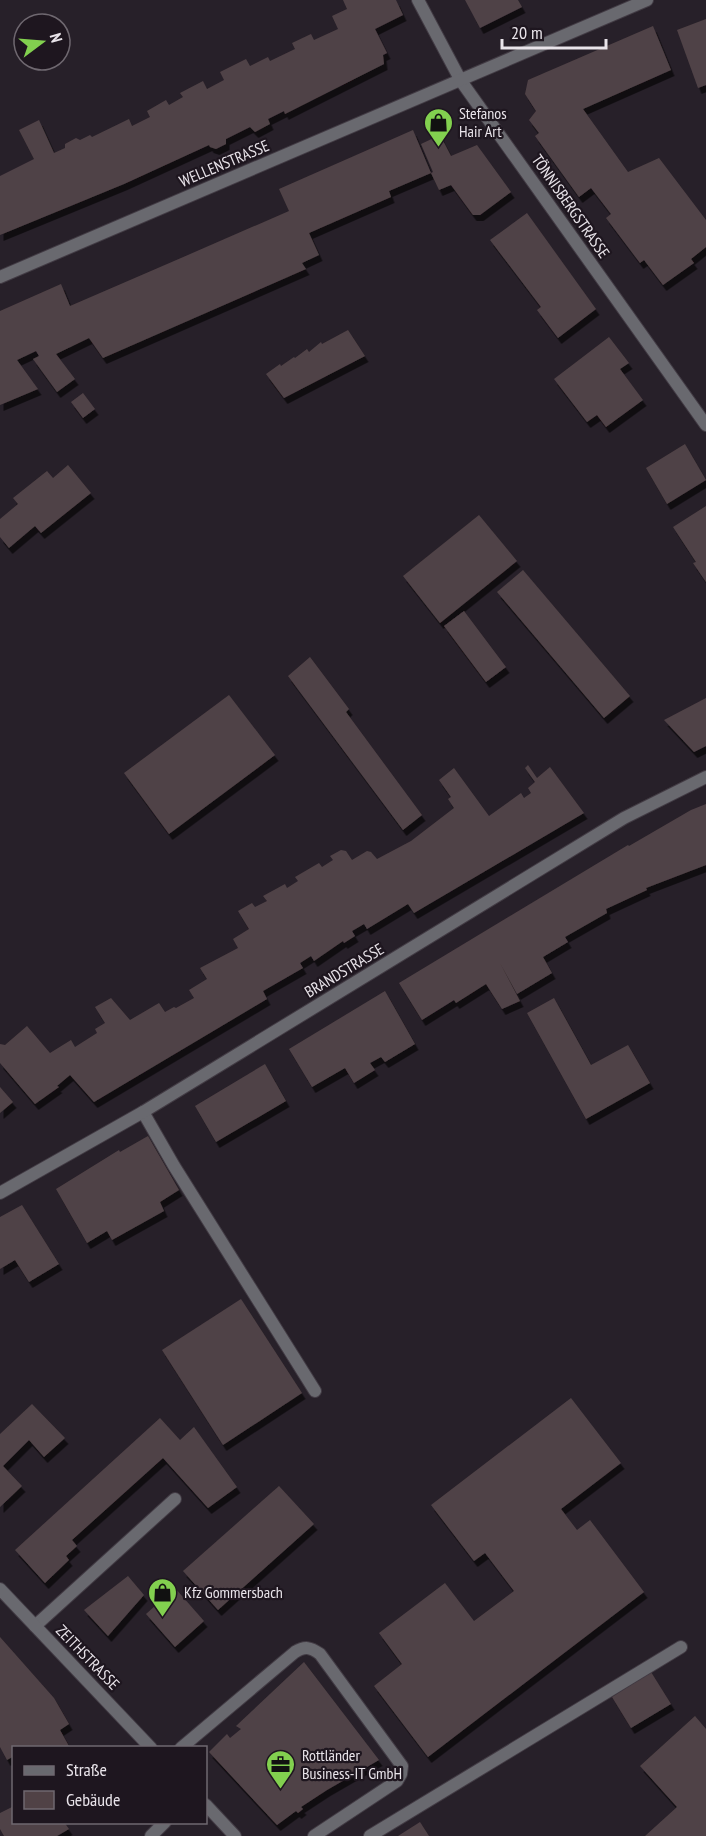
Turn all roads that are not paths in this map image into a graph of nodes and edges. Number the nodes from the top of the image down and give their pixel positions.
1 (418, 0) edge
2 (646, 0) edge
3 (461, 81) junction
4 (0, 277) edge
5 (706, 425) edge
6 (706, 777) edge
7 (143, 1112) junction
8 (0, 1193) edge
9 (315, 1391) dead end
10 (175, 1499) dead end
11 (0, 1589) edge
12 (35, 1626) junction
13 (681, 1647) dead end
14 (149, 1746) edge
15 (183, 1746) edge
16 (207, 1806) edge
17 (163, 1824) edge
18 (151, 1836) edge
19 (235, 1836) edge
20 (314, 1836) edge
21 (370, 1836) edge

1 - 3 street, TÖNNISBERGSTRASSE
2 - 3 street, WELLENSTRASSE
3 - 4 street, WELLENSTRASSE
3 - 5 street, TÖNNISBERGSTRASSE
6 - 7 street, BRANDSTRASSE
7 - 8 street, BRANDSTRASSE
7 - 9 street
10 - 12 street
11 - 12 street, ZEITHSTRASSE
12 - 14 street, ZEITHSTRASSE
13 - 21 street
15 - 20 street
16 - 19 street
17 - 18 street

